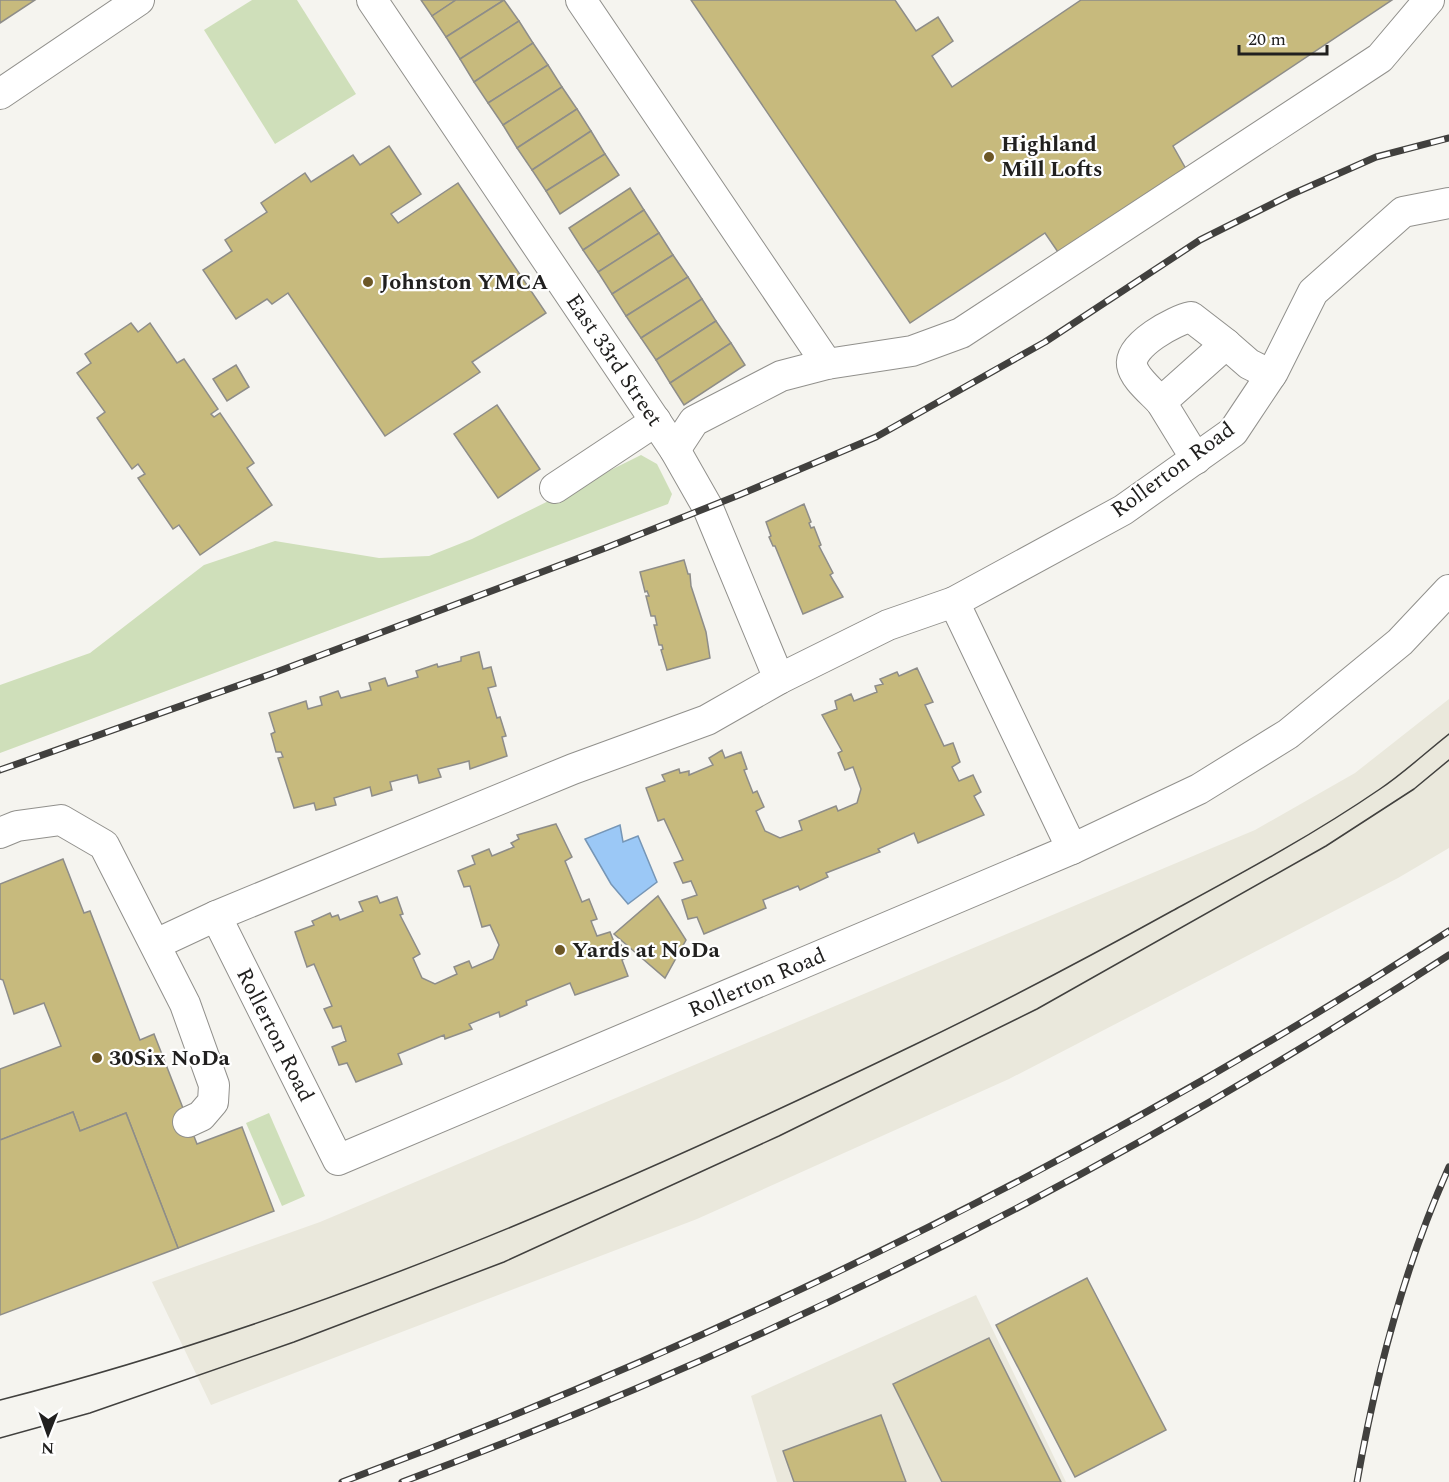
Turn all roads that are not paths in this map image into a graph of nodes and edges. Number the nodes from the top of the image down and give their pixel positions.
1 (139, 0) edge
2 (372, 0) edge
3 (581, 0) edge
4 (1429, 0) edge
5 (0, 94) edge
6 (1449, 203) edge
7 (1226, 344) junction
8 (828, 364) junction
9 (1271, 375) junction
10 (1161, 402) junction
11 (656, 421) junction
12 (675, 450) junction
13 (1196, 459) junction
14 (555, 488) dead end
15 (1449, 590) edge
16 (954, 602) junction
17 (779, 679) junction
18 (0, 833) edge
19 (1072, 849) junction
20 (216, 916) junction
21 (156, 944) junction
22 (188, 1122) dead end

1 - 5 street
2 - 11 street, East 33rd Street
3 - 8 street
4 - 8 street
6 - 9 street, Rollerton Road
7 - 9 street
7 - 10 street
7 - 10 street
8 - 12 street
9 - 13 street, Rollerton Road
10 - 13 street
11 - 12 street, East 33rd Street
11 - 14 street
12 - 17 street, East 33rd Street
13 - 16 street, Rollerton Road
15 - 19 street, Rollerton Road
16 - 17 street, Rollerton Road
16 - 19 street
17 - 20 street, Rollerton Road
18 - 21 street
19 - 20 street, Rollerton Road
20 - 21 street
21 - 22 street

